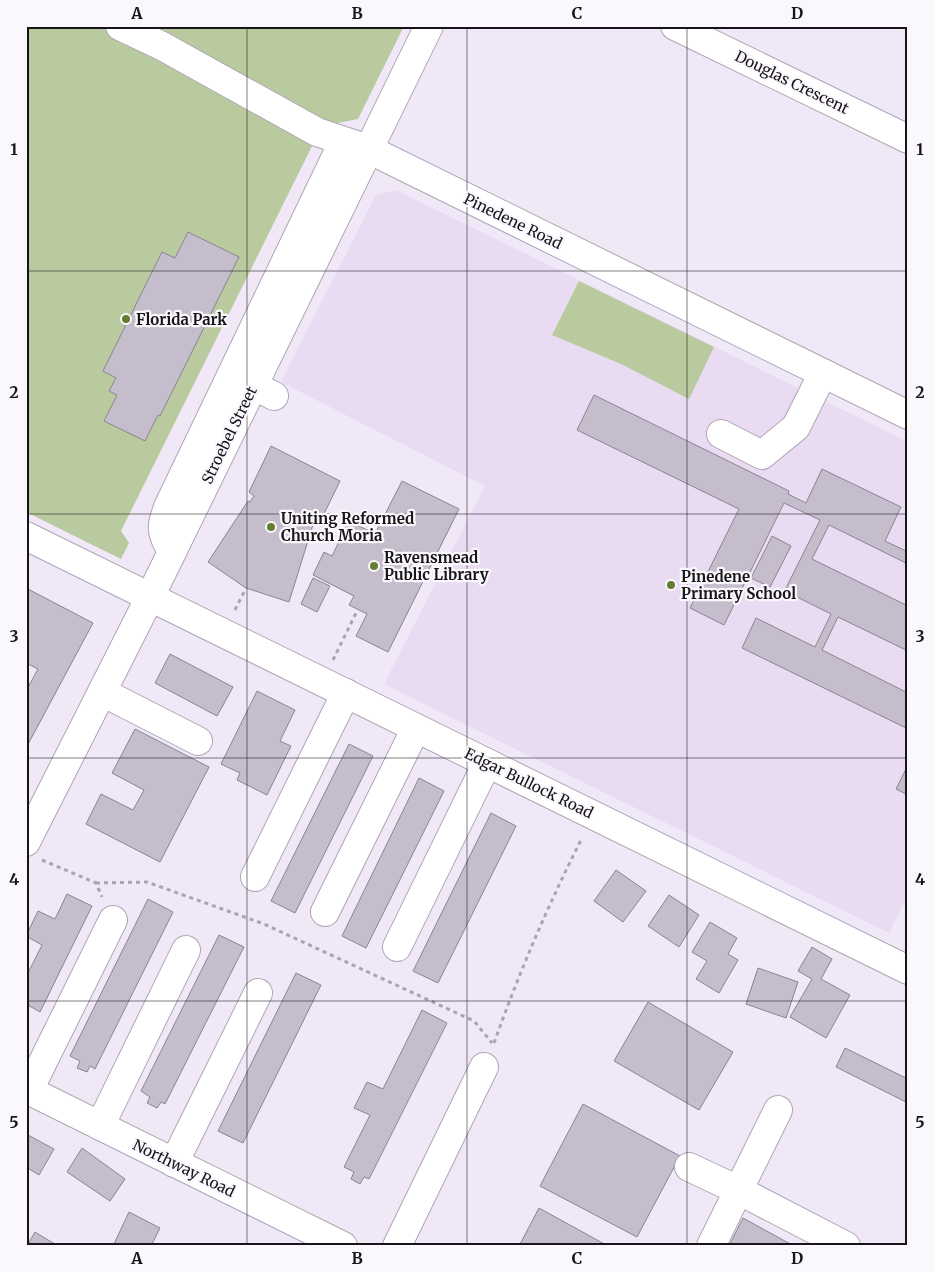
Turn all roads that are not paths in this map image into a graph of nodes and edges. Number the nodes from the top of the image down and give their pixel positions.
1 (120, 26) edge
2 (428, 26) edge
3 (675, 26) edge
4 (908, 139) edge
5 (356, 146) junction
6 (823, 373) junction
7 (908, 415) edge
8 (720, 434) dead end
9 (26, 536) edge
10 (172, 552) junction
11 (150, 597) junction
12 (334, 687) junction
13 (102, 692) junction
14 (416, 728) junction
15 (198, 741) dead end
16 (487, 762) junction
17 (31, 850) edge
18 (255, 877) dead end
19 (325, 912) dead end
20 (113, 920) road end
21 (397, 947) dead end
22 (186, 950) dead end
23 (908, 970) edge
24 (258, 993) dead end
25 (484, 1067) dead end
26 (28, 1090) edge
27 (778, 1110) dead end
28 (100, 1126) junction
29 (174, 1162) junction
30 (688, 1167) dead end
31 (738, 1190) junction
32 (343, 1246) edge
33 (397, 1246) edge
34 (712, 1246) edge
35 (846, 1246) edge

1 - 5 street, Pinedene Road
2 - 5 street, Stroebel Street
3 - 4 street, Douglas Crescent
5 - 6 street, Pinedene Road
5 - 10 street, Stroebel Street
5 - 10 street
6 - 7 street, Pinedene Road
6 - 8 street
9 - 11 street, Edgar Bullock Road
10 - 11 street, Stroebel Street
11 - 12 street, Edgar Bullock Road
11 - 13 street, Stroebel Street
12 - 14 street, Edgar Bullock Road
12 - 18 street
13 - 15 street
13 - 17 street, Stroebel Street
14 - 16 street, Edgar Bullock Road
14 - 19 street
16 - 21 street
16 - 23 street, Edgar Bullock Road
20 - 26 street
22 - 28 street
24 - 29 street
25 - 33 street
26 - 28 street, Northway Road
27 - 31 street
28 - 29 street, Northway Road
29 - 32 street, Northway Road
30 - 31 street
31 - 34 street
31 - 35 street

